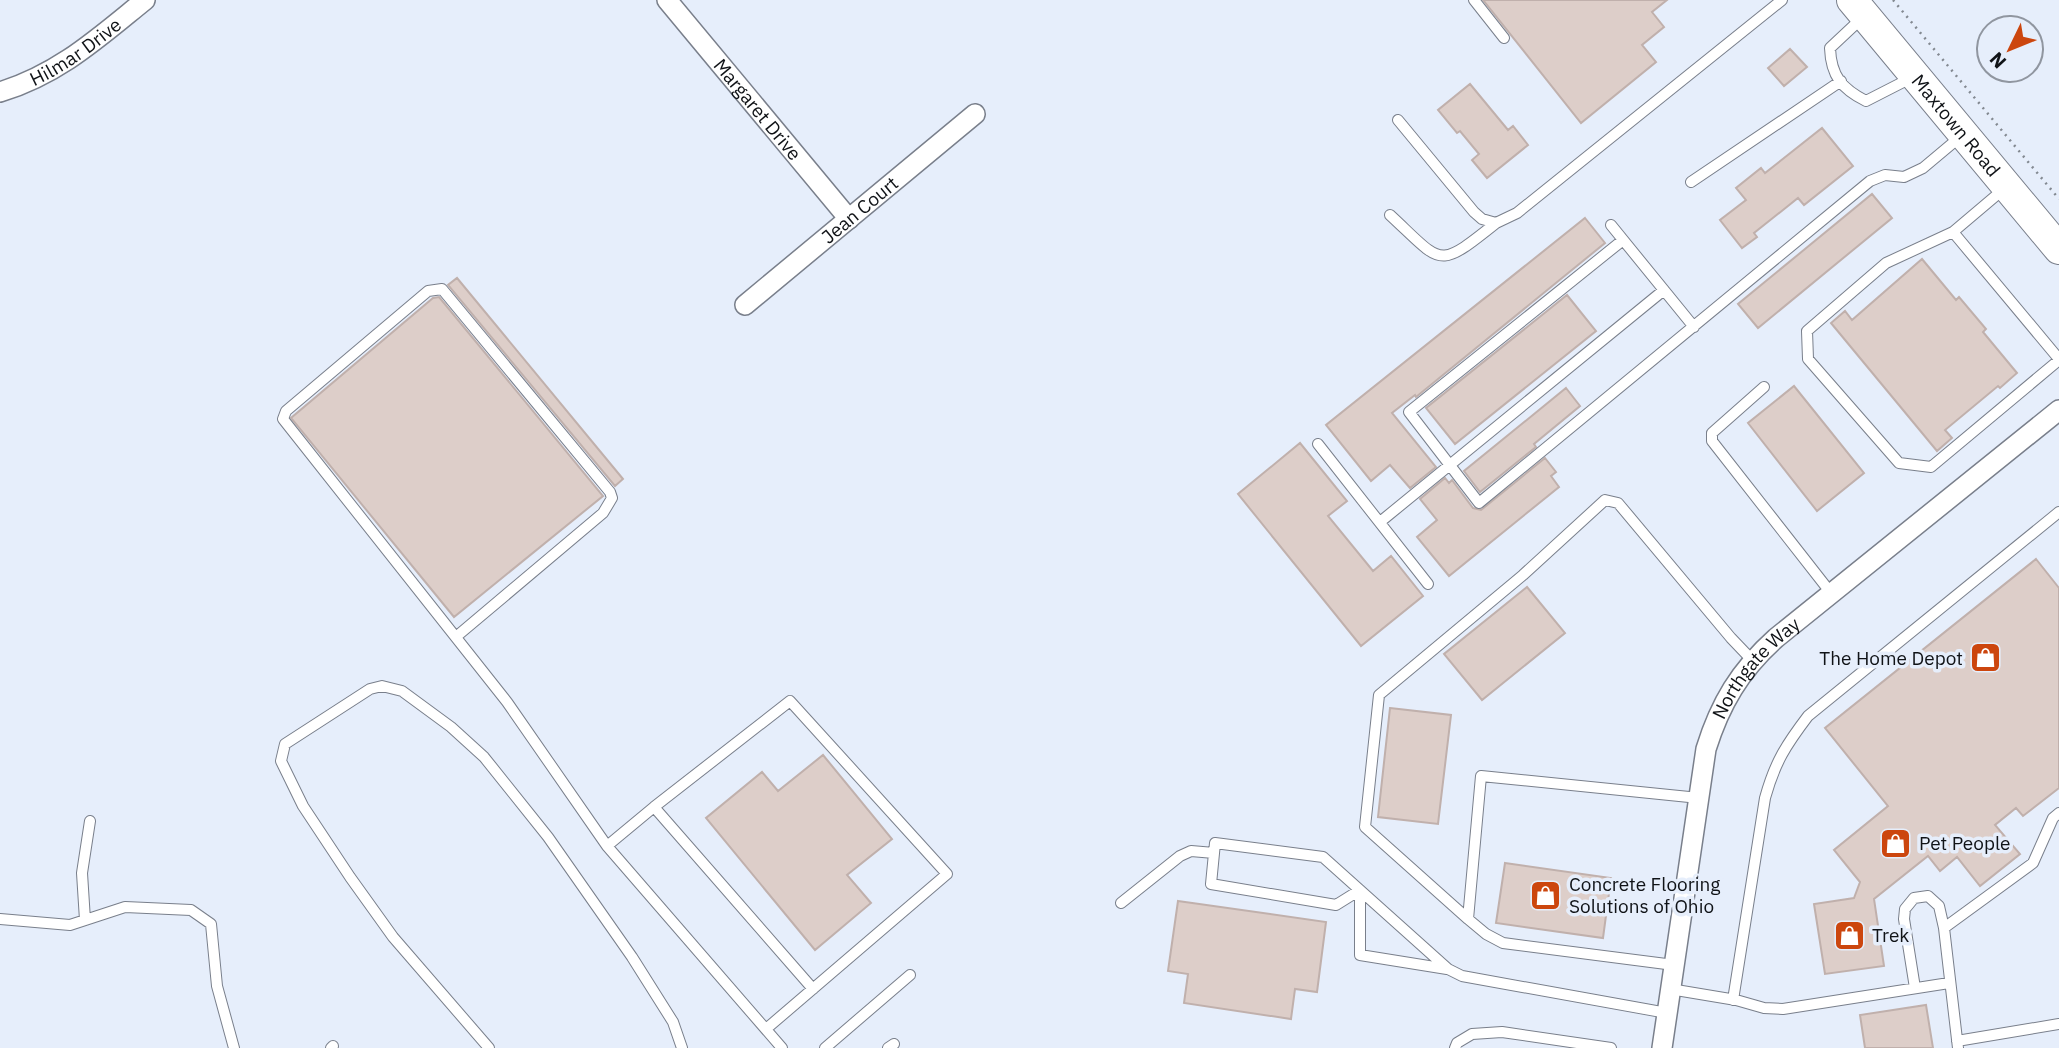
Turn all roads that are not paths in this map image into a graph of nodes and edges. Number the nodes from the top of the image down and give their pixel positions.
1 (144, 0) edge
2 (667, 0) edge
3 (1474, 0) edge
4 (1782, 0) edge
5 (1859, 8) edge
6 (1504, 38) dead end
7 (1914, 76) junction
8 (1841, 81) junction
9 (0, 92) edge
10 (975, 114) dead end
11 (1398, 120) dead end
12 (1963, 134) junction
13 (1691, 182) dead end
14 (2006, 186) junction
15 (1390, 215) dead end
16 (849, 219) junction
17 (1496, 223) junction
18 (1611, 225) dead end
19 (1953, 232) junction
20 (1623, 240) junction
21 (2059, 249) edge
22 (1664, 290) junction
23 (744, 305) dead end
24 (1694, 327) junction
25 (2059, 359) edge
26 (1763, 387) dead end
27 (2059, 410) edge
28 (1318, 444) dead end
29 (1450, 466) junction
30 (2059, 512) edge
31 (1380, 522) junction
32 (1428, 584) dead end
33 (1831, 593) junction
34 (457, 636) junction
35 (1752, 660) junction
36 (1699, 798) junction
37 (654, 807) junction
38 (2059, 813) edge
39 (90, 821) dead end
40 (607, 846) junction
41 (1214, 853) junction
42 (1360, 890) junction
43 (1121, 903) dead end
44 (0, 919) edge
45 (1468, 919) junction
46 (85, 920) junction
47 (1944, 928) junction
48 (1674, 965) junction
49 (1448, 969) junction
50 (910, 975) dead end
51 (1949, 983) junction
52 (1915, 988) junction
53 (813, 989) junction
54 (1670, 989) junction
55 (1733, 1000) junction
56 (1667, 1013) junction
57 (2059, 1024) edge
58 (766, 1029) junction
59 (1957, 1044) edge
60 (233, 1048) edge
61 (489, 1048) edge
62 (682, 1048) edge
63 (782, 1048) edge
64 (825, 1048) edge
65 (1455, 1048) edge
66 (1607, 1048) edge
67 (1662, 1048) edge

1 - 9 street, Hilmar Drive
2 - 16 street, Margaret Drive
3 - 6 lane
4 - 17 lane
5 - 7 main road, Maxtown Road
5 - 8 lane
7 - 8 lane
7 - 12 main road, Maxtown Road
8 - 13 lane
10 - 16 street, Jean Court
11 - 17 lane
12 - 14 main road, Maxtown Road
12 - 24 lane
14 - 19 lane
14 - 21 main road, Maxtown Road
15 - 17 lane
16 - 23 street, Jean Court
18 - 20 lane
19 - 25 lane
19 - 25 lane
20 - 22 lane
20 - 29 lane
22 - 24 lane
22 - 29 lane
24 - 29 lane
26 - 33 lane
27 - 33 street, Northgate Way
28 - 31 lane
29 - 31 lane
30 - 55 lane
31 - 32 lane
33 - 35 street, Northgate Way
34 - 34 lane
34 - 40 lane
35 - 36 street, Northgate Way
35 - 45 lane
36 - 45 lane
36 - 48 street, Northgate Way
37 - 40 lane
37 - 53 lane
37 - 53 lane
38 - 47 lane
39 - 46 lane
40 - 58 lane
41 - 42 lane
41 - 42 lane
41 - 43 lane
42 - 49 lane
42 - 49 lane
44 - 46 lane
45 - 48 lane
46 - 60 lane
47 - 51 lane
47 - 52 lane
48 - 54 street, Northgate Way
49 - 56 lane
50 - 64 lane
51 - 52 lane
51 - 59 lane
52 - 55 lane
53 - 58 lane
54 - 55 lane
54 - 56 street, Northgate Way
56 - 67 street, Northgate Way
57 - 59 lane
58 - 63 lane
61 - 62 lane
65 - 66 lane

